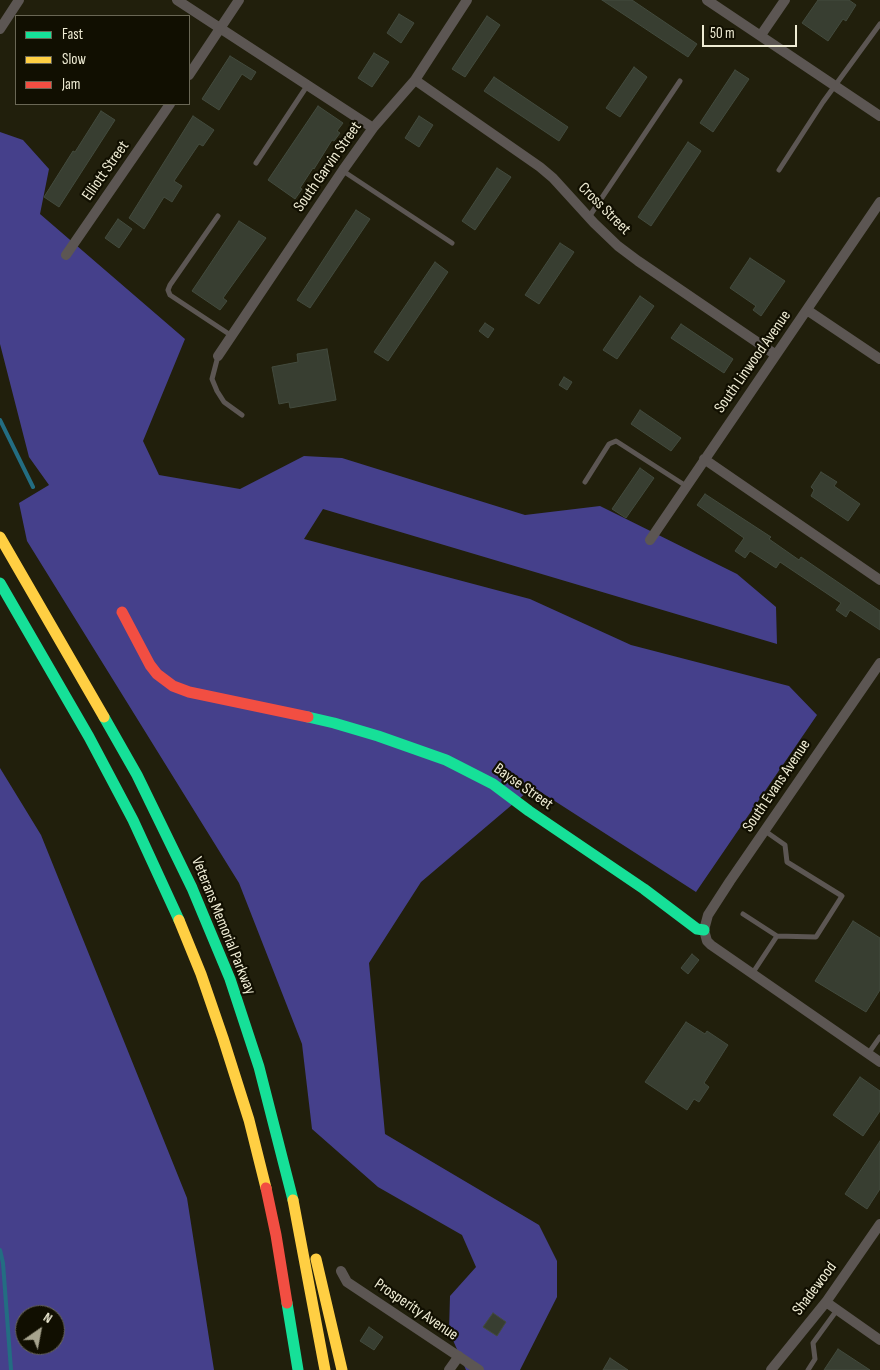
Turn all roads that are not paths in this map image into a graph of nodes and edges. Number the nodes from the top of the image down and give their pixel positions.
1 (20, 0) edge
2 (177, 0) edge
3 (239, 0) edge
4 (467, 0) edge
5 (708, 0) edge
6 (785, 0) edge
7 (880, 24) edge
8 (220, 28) junction
9 (0, 29) edge
10 (761, 36) junction
11 (190, 73) edge
12 (415, 80) junction
13 (680, 81) dead end
14 (307, 86) junction
15 (836, 86) junction
16 (169, 105) edge
17 (880, 116) edge
18 (373, 128) junction
19 (256, 163) dead end
20 (343, 170) junction
21 (779, 170) dead end
22 (880, 202) edge
23 (218, 216) dead end
24 (589, 217) junction
25 (452, 243) dead end
26 (66, 255) dead end
27 (807, 310) junction
28 (232, 336) junction
29 (776, 355) junction
30 (218, 356) joint
31 (880, 359) edge
32 (242, 415) dead end
33 (704, 459) junction
34 (584, 482) dead end
35 (686, 486) junction
36 (0, 537) edge
37 (650, 540) dead end
38 (880, 580) edge
39 (0, 583) edge
40 (122, 612) dead end
41 (880, 662) edge
42 (765, 831) junction
43 (743, 914) dead end
44 (704, 930) junction
45 (777, 936) junction
46 (752, 975) junction
47 (880, 1037) edge
48 (868, 1054) junction
49 (880, 1062) edge
50 (259, 1067) junction
51 (880, 1224) edge
52 (341, 1271) dead end
53 (826, 1302) junction
54 (836, 1310) junction
55 (880, 1340) edge
56 (458, 1356) junction
57 (324, 1366) edge
58 (297, 1368) edge
59 (342, 1370) edge
60 (449, 1370) edge
61 (479, 1370) edge
62 (771, 1370) edge
63 (808, 1370) edge

1 - 9 street
2 - 8 street
3 - 8 street
4 - 12 street, South Garvin Street
5 - 10 street
6 - 10 street
7 - 15 lane
8 - 11 street
8 - 14 street
10 - 15 street
12 - 18 street, South Garvin Street
12 - 24 street, Cross Street
13 - 24 lane
14 - 18 street
14 - 19 lane
15 - 17 street
15 - 21 lane
16 - 26 street, Elliott Street
18 - 20 street, South Garvin Street
20 - 25 lane
20 - 28 street, South Garvin Street
22 - 27 street, South Linwood Avenue
23 - 28 lane
24 - 29 street, Cross Street
27 - 29 street, South Linwood Avenue
27 - 31 street
28 - 30 street, South Garvin Street
29 - 33 street, South Linwood Avenue
30 - 32 lane
33 - 35 street, South Linwood Avenue
33 - 38 street
34 - 35 lane
35 - 37 street, South Linwood Avenue
36 - 50 main road, Veterans Memorial Parkway
39 - 58 main road
40 - 44 main road, Bayse Street
41 - 42 street, South Evans Avenue
42 - 44 street, South Evans Avenue
42 - 45 lane
43 - 45 lane
44 - 46 street, Bayse Street
45 - 46 lane
46 - 48 street, Bayse Street
47 - 48 lane
48 - 49 street, Bayse Street
50 - 57 main road, Veterans Memorial Parkway
50 - 59 main road
51 - 53 street, Shadewood
52 - 56 street, Prosperity Avenue
53 - 54 street
53 - 62 street, Shadewood
54 - 55 street
54 - 63 lane
56 - 60 street
56 - 61 street, Prosperity Avenue

